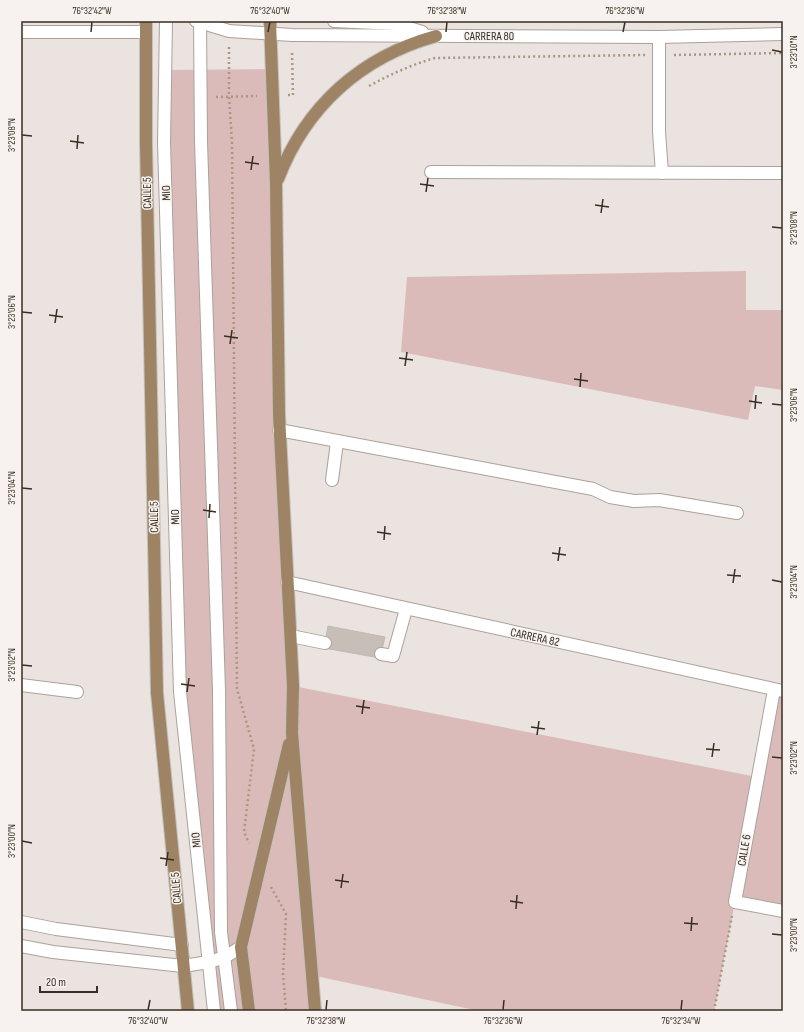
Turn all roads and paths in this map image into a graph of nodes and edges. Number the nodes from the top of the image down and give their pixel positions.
1 (166, 21) edge
2 (270, 21) edge
3 (334, 21) edge
4 (198, 22) edge
5 (146, 26) edge
6 (229, 31) junction
7 (21, 32) edge
8 (271, 34) junction
9 (783, 34) edge
10 (292, 35) junction
11 (436, 36) junction
12 (659, 37) junction
13 (783, 53) edge
14 (659, 55) junction
15 (364, 90) dead end
16 (293, 95) dead end
17 (432, 172) dead end
18 (662, 173) junction
19 (783, 173) edge
20 (276, 184) junction
21 (279, 430) junction
22 (337, 442) junction
23 (332, 480) dead end
24 (737, 512) dead end
25 (287, 582) junction
26 (406, 609) junction
27 (290, 636) junction
28 (325, 643) dead end
29 (381, 654) dead end
30 (21, 685) edge
31 (778, 691) edge
32 (77, 692) dead end
33 (292, 733) junction
34 (260, 866) junction
35 (735, 902) junction
36 (783, 911) edge
37 (21, 922) edge
38 (182, 945) junction
39 (21, 946) edge
40 (242, 947) junction
41 (225, 957) junction
42 (209, 962) junction
43 (183, 966) junction
44 (188, 1011) edge
45 (214, 1011) edge
46 (231, 1011) edge
47 (249, 1011) edge
48 (286, 1011) edge
49 (314, 1011) edge
50 (714, 1011) edge

1 - 42 street, MIO
2 - 8 main road
3 - 11 street
4 - 6 street, CARRERA 80
4 - 41 street, MIO
5 - 7 street
5 - 38 main road, CALLE 5
6 - 8 street, CARRERA 80
6 - 34 path
8 - 10 street, CARRERA 80
8 - 20 main road
9 - 12 street, CARRERA 80
10 - 11 street, CARRERA 80
10 - 16 path
11 - 12 street, CARRERA 80
11 - 20 main road
12 - 14 street
13 - 14 path
14 - 15 path
14 - 18 street
17 - 18 street
18 - 19 street
20 - 21 main road
21 - 22 street
21 - 25 main road
22 - 23 street
22 - 24 street
25 - 26 street, CARRERA 82
25 - 27 main road
26 - 29 street
26 - 31 street, CARRERA 82
27 - 28 street
27 - 33 main road
30 - 32 street
31 - 35 street, CALLE 6
33 - 34 main road
33 - 49 main road
34 - 40 main road
34 - 48 path
35 - 36 street
35 - 50 path
37 - 38 street
38 - 43 main road, CALLE 5
39 - 43 street
40 - 41 street
40 - 47 main road
41 - 42 street
41 - 46 street, MIO
42 - 43 street
42 - 45 street, MIO
43 - 44 main road, CALLE 5

